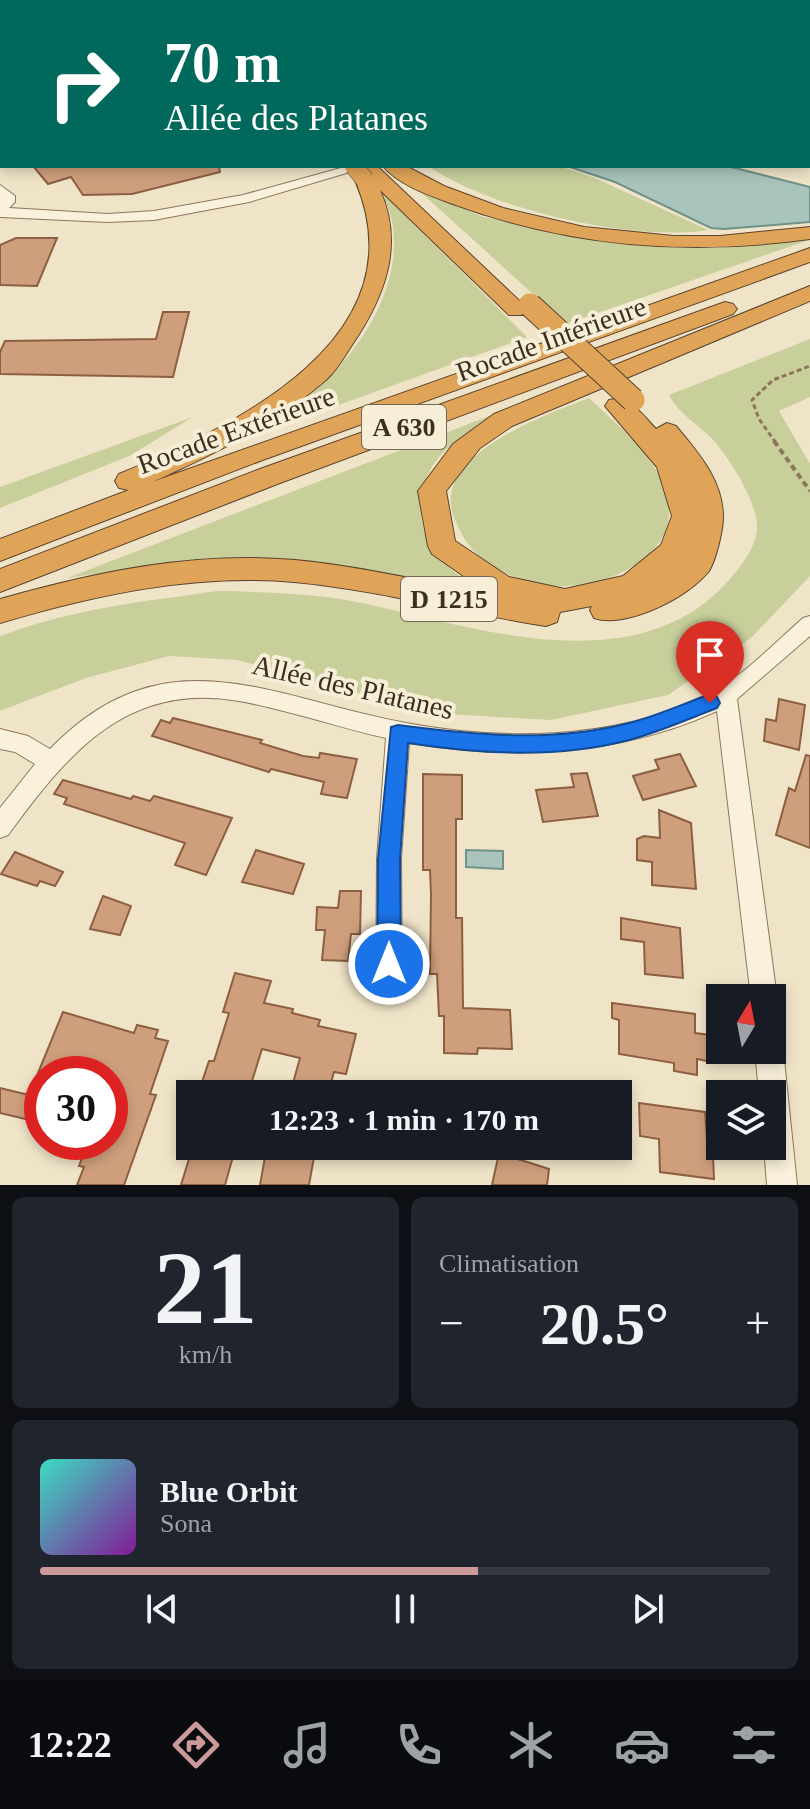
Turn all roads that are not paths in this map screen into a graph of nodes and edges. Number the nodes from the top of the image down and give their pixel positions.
1 (375, 170) edge
2 (2, 202) edge
3 (810, 233) edge
4 (810, 255) edge
5 (810, 278) edge
6 (810, 293) edge
7 (626, 403) junction
8 (0, 548) edge
9 (0, 581) edge
10 (0, 611) edge
11 (810, 624) edge
12 (726, 695) junction
13 (398, 733) junction
14 (0, 739) edge
15 (53, 763) junction
16 (0, 827) edge
17 (762, 984) edge
18 (389, 990) dead end
19 (770, 1064) edge
20 (782, 1185) edge

1 - 2 street
1 - 3 highway
1 - 7 highway
1 - 8 highway
4 - 8 highway, Rocade Extérieure / A 630
5 - 9 highway, Rocade Intérieure / A 630
6 - 7 highway
7 - 10 highway, D 1215
11 - 12 street, Allée des Platanes
12 - 13 street, Allée des Platanes
12 - 17 street
13 - 15 street, Allée des Platanes
13 - 18 street
14 - 15 street
15 - 16 street, Allée des Platanes
19 - 20 street

